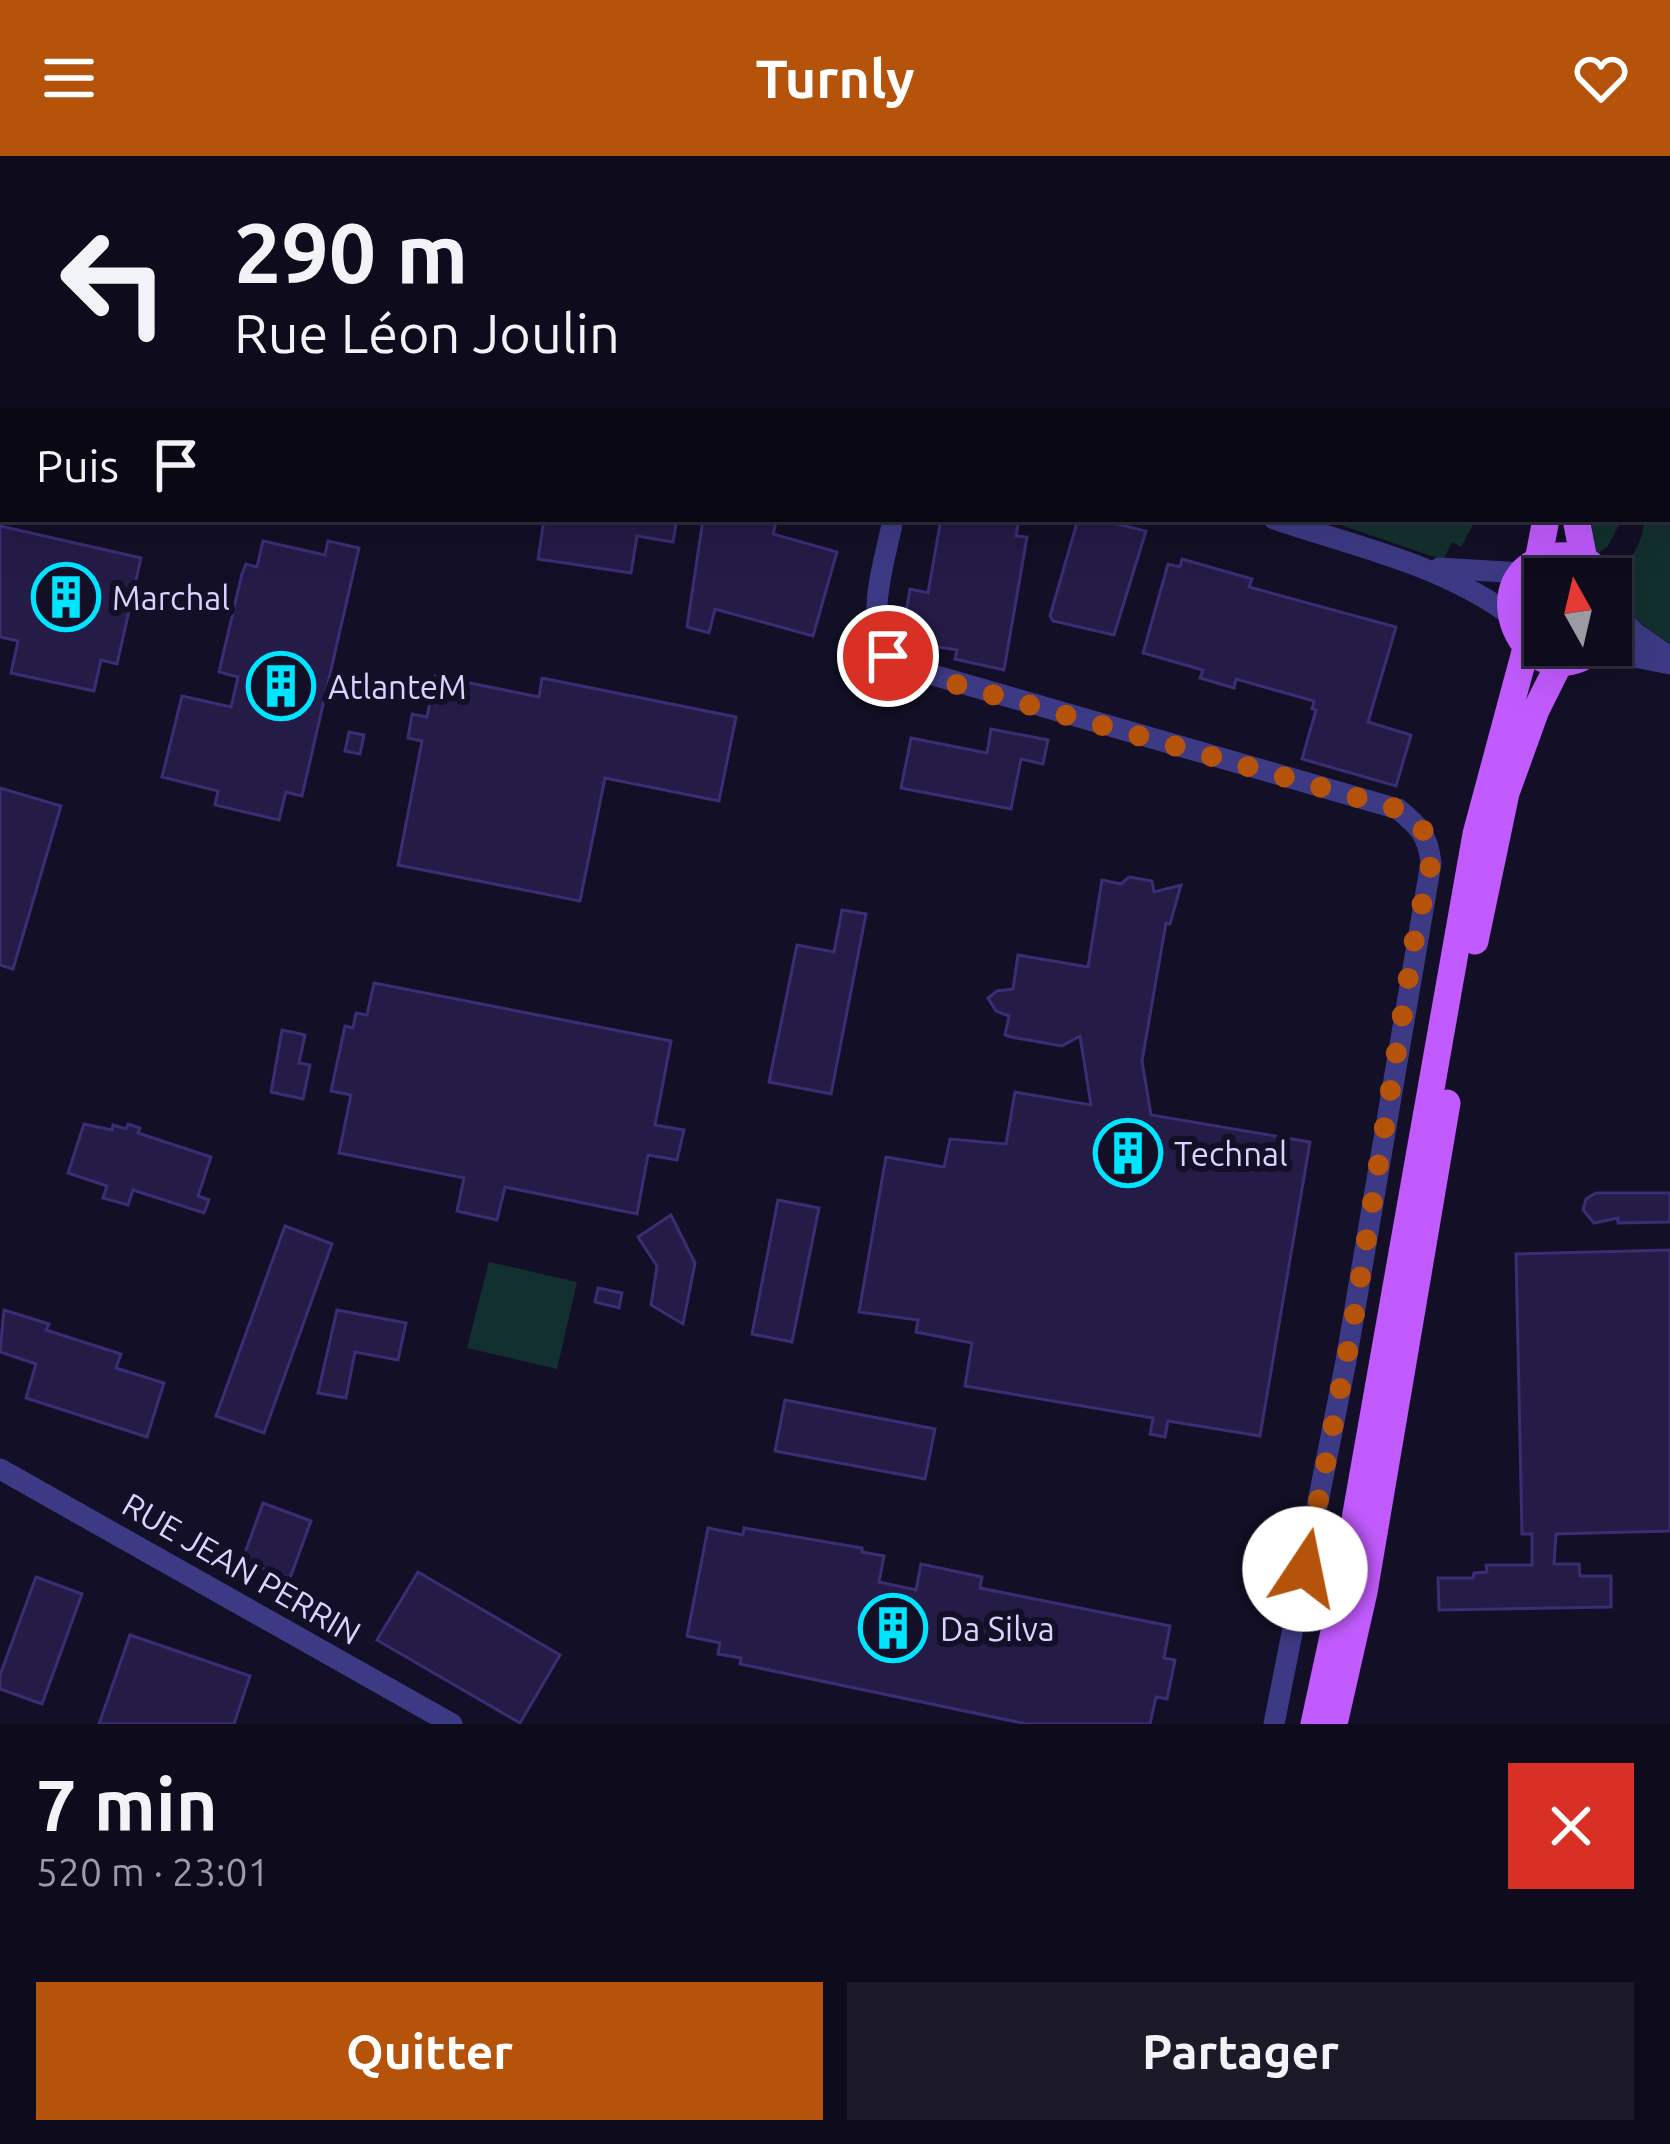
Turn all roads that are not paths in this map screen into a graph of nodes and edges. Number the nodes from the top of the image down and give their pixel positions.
1 (893, 522) edge
2 (1283, 522) edge
3 (1545, 522) edge
4 (1577, 522) edge
5 (1533, 558) edge
6 (1584, 558) edge
7 (1421, 566) junction
8 (1524, 567) edge
9 (1524, 575) edge
10 (1509, 614) junction
11 (1632, 630) edge
12 (1524, 645) edge
13 (1524, 656) edge
14 (1632, 656) edge
15 (1670, 660) edge
16 (1558, 666) edge
17 (0, 1469) edge
18 (452, 1724) edge
19 (1274, 1724) edge
20 (1314, 1724) edge
21 (1334, 1724) edge

1 - 19 street
2 - 7 street
3 - 5 main road
4 - 6 main road
7 - 8 street
7 - 10 street
9 - 10 main road
10 - 12 main road
11 - 15 street
13 - 20 main road
14 - 15 street
16 - 21 main road
17 - 18 street, RUE JEAN PERRIN

